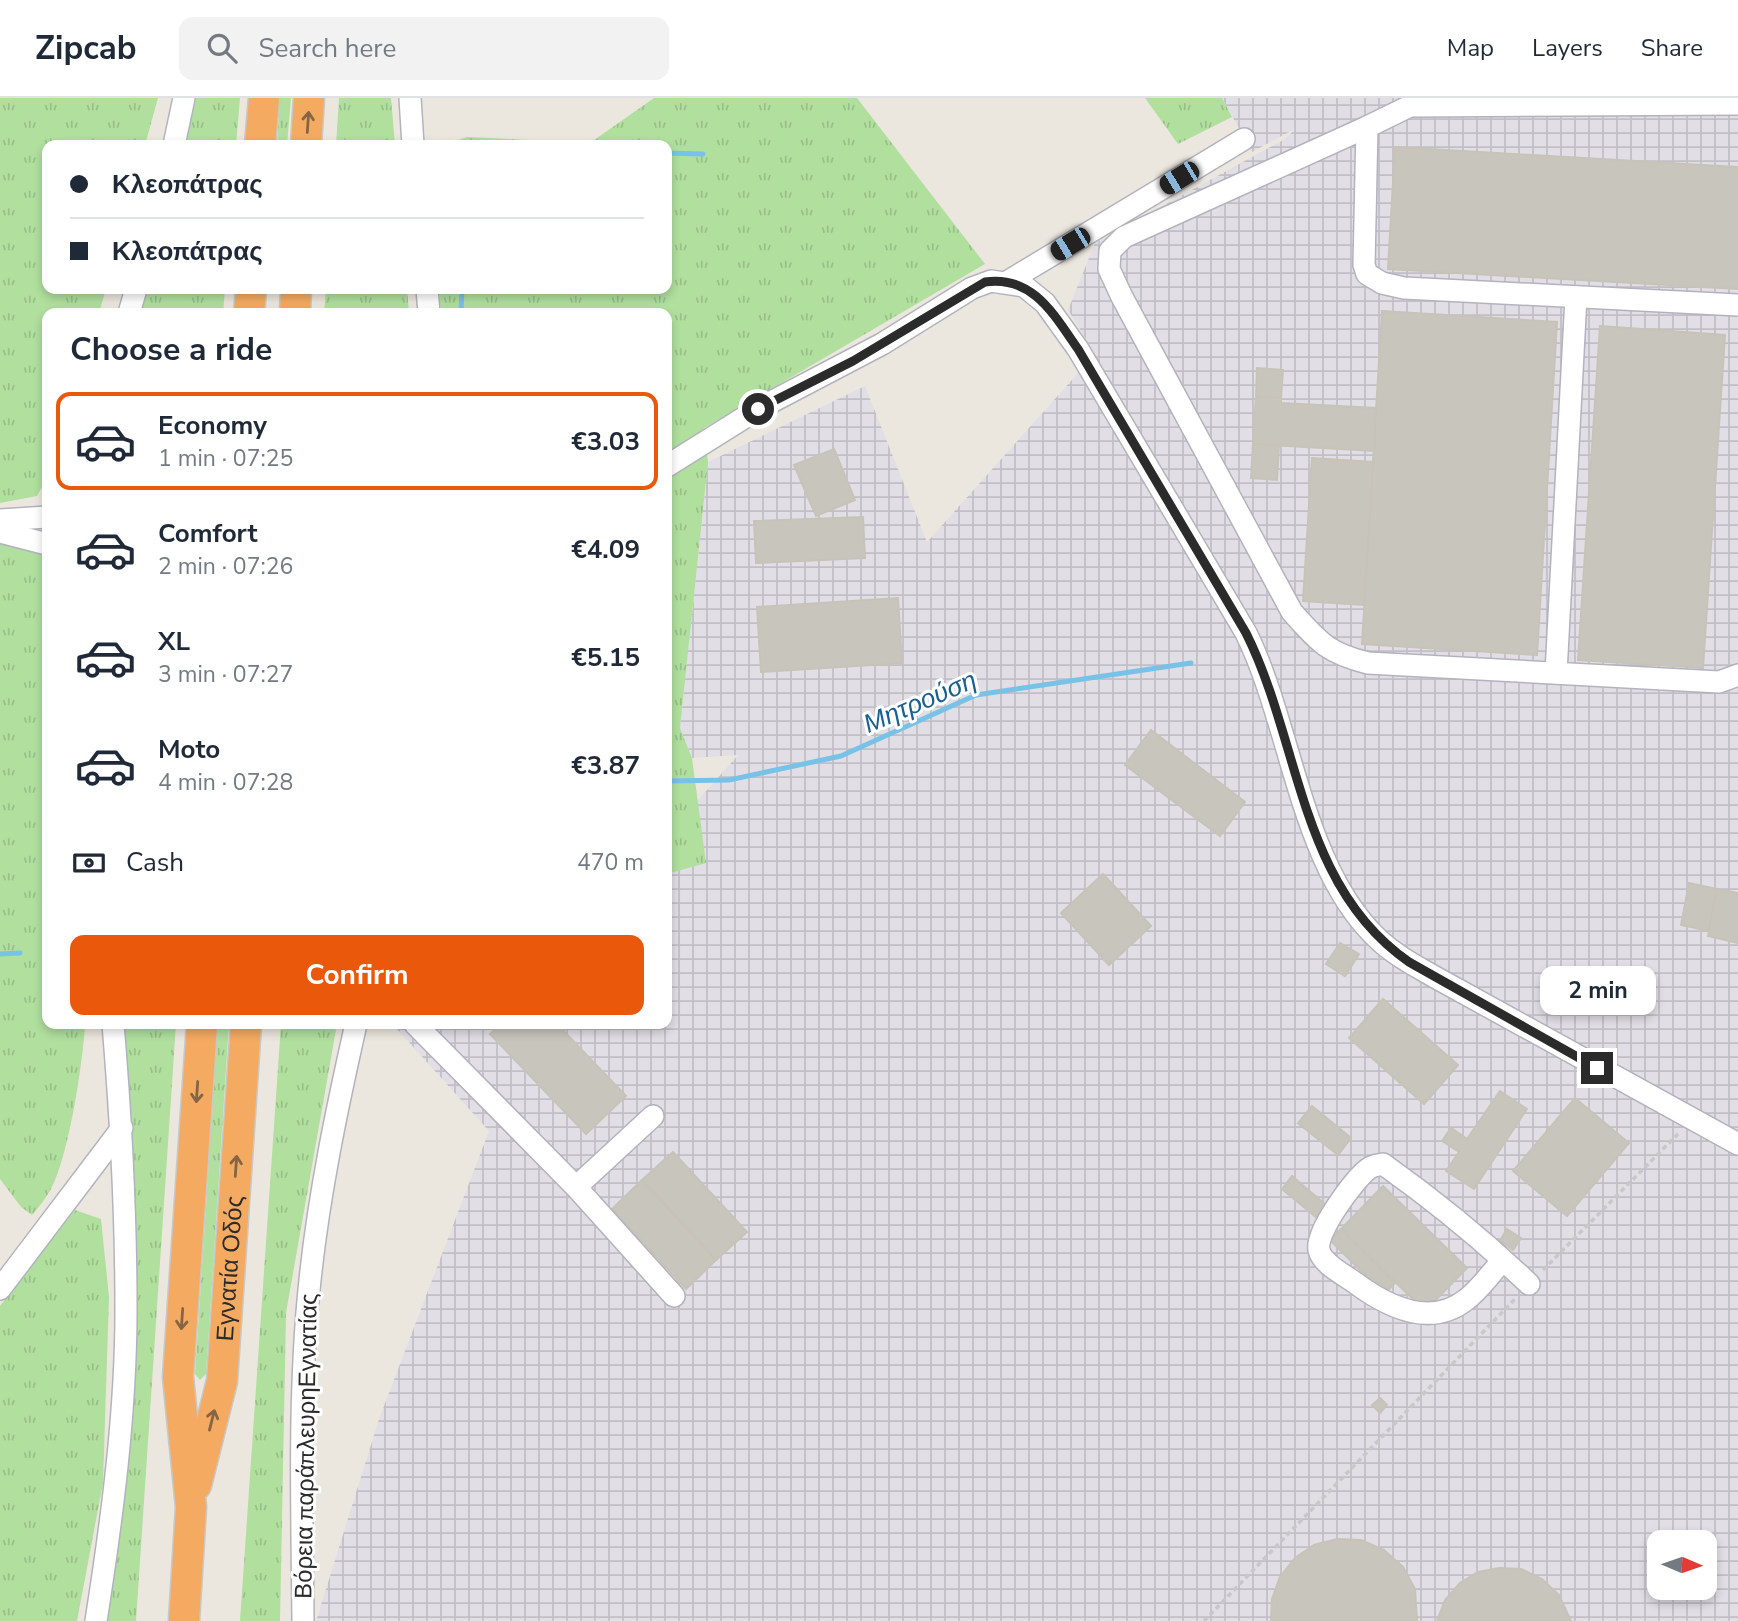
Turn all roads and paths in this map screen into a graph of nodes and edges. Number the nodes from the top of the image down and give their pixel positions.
1 (184, 98) edge
2 (264, 98) edge
3 (309, 98) edge
4 (410, 98) edge
5 (1738, 104) edge
6 (1367, 127) junction
7 (1244, 139) dead end
8 (174, 140) edge
9 (260, 140) edge
10 (306, 140) edge
11 (413, 140) edge
12 (1007, 282) junction
13 (1576, 297) junction
14 (1738, 304) edge
15 (672, 463) edge
16 (37, 517) edge
17 (0, 520) edge
18 (0, 532) edge
19 (42, 543) edge
20 (1556, 673) junction
21 (1738, 675) edge
22 (113, 1029) edge
23 (202, 1029) edge
24 (246, 1029) edge
25 (355, 1029) edge
26 (420, 1029) edge
27 (653, 1116) dead end
28 (1692, 1120) junction
29 (122, 1128) junction
30 (1738, 1144) edge
31 (576, 1187) junction
32 (1503, 1260) junction
33 (1529, 1284) junction
34 (0, 1289) edge
35 (674, 1296) dead end
36 (191, 1507) junction
37 (96, 1621) edge
38 (184, 1621) edge
39 (303, 1621) edge
40 (1204, 1621) edge

1 - 8 street
2 - 9 highway
10 -> 3 highway
4 - 11 street
5 - 6 street
6 - 13 street
6 - 20 street
7 - 12 street
12 - 15 street
12 - 28 street
13 - 14 street
13 - 20 street
16 - 17 street
18 - 19 street
20 - 21 street
22 - 29 street
23 -> 36 highway, Εγνατία Οδός
36 -> 24 highway, Εγνατία Οδός
25 - 39 street, Βόρεια παράπλευρηΕγνατίας
26 - 31 street
27 - 31 street
28 - 30 street
28 - 33 path
29 - 34 street
29 - 37 street
31 - 35 street
32 - 32 street
32 - 33 street
33 - 40 path
36 - 38 highway, Εγνατία Οδός

